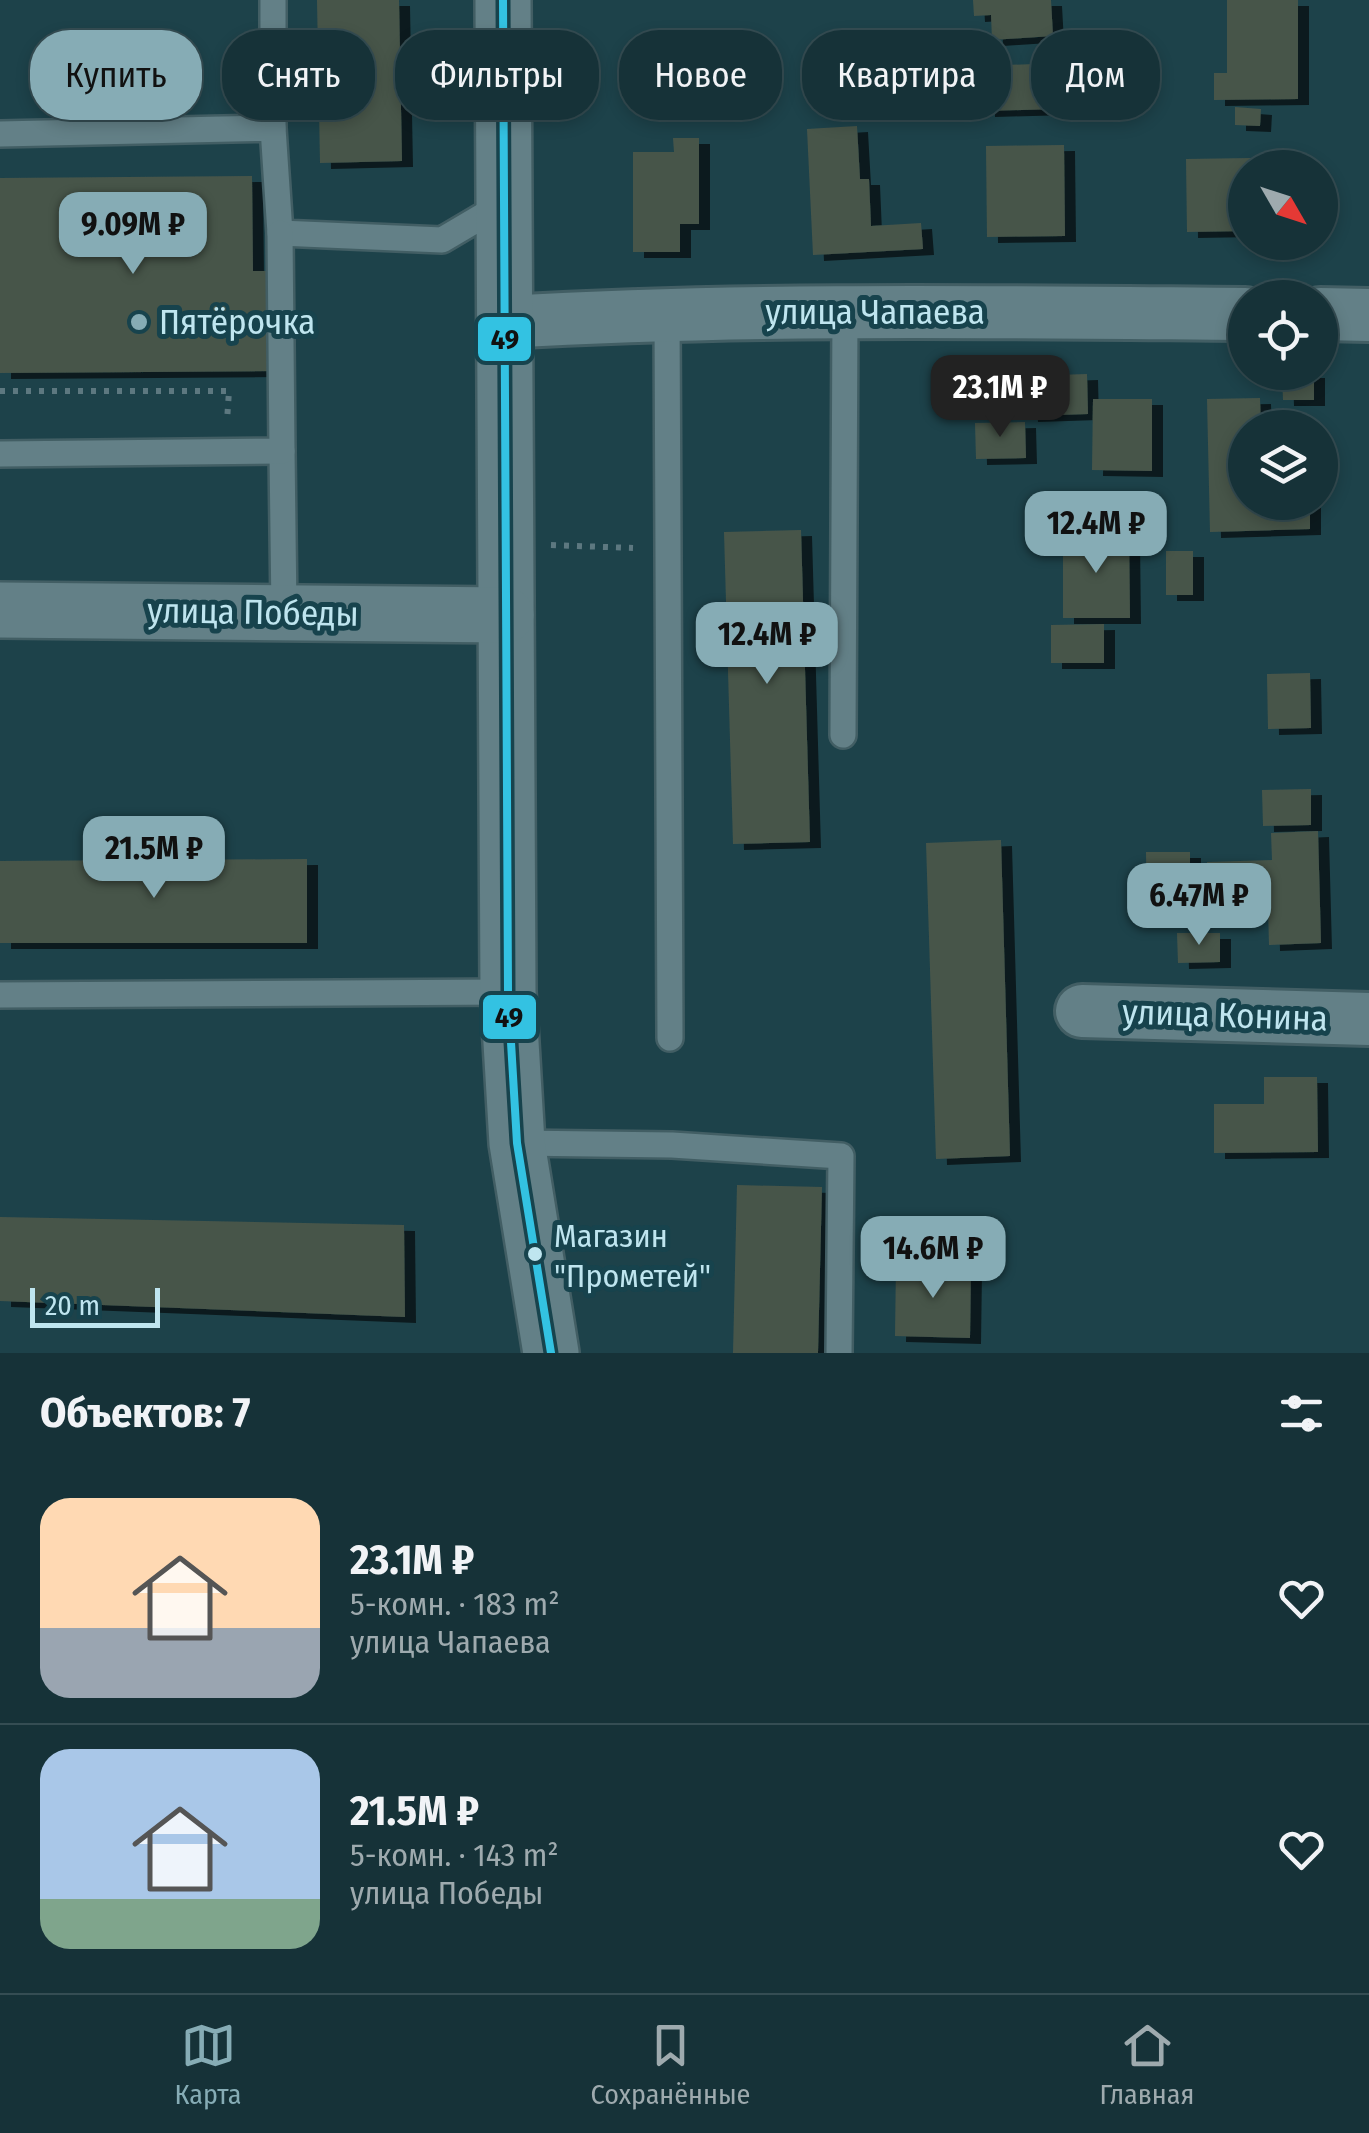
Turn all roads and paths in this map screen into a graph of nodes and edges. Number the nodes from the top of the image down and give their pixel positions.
1 (273, 0) edge
2 (503, 0) edge
3 (274, 128) junction
4 (0, 134) edge
5 (504, 204) junction
6 (280, 233) junction
7 (845, 311) junction
8 (667, 313) junction
9 (1228, 314) edge
10 (1338, 314) edge
11 (1369, 315) edge
12 (505, 322) junction
13 (0, 390) edge
14 (229, 391) dead end
15 (282, 451) junction
16 (0, 454) edge
17 (550, 545) dead end
18 (668, 550) junction
19 (0, 610) edge
20 (284, 612) junction
21 (506, 615) junction
22 (843, 735) dead end
23 (508, 992) junction
24 (0, 995) edge
25 (1082, 1011) dead end
26 (1369, 1019) edge
27 (670, 1038) dead end
28 (517, 1143) junction
29 (550, 1353) edge
30 (839, 1353) edge

1 - 3 lane
2 - 5 street
3 - 4 lane
3 - 6 lane
5 - 6 lane
5 - 12 street
6 - 15 lane
7 - 8 street, улица Чапаева
7 - 9 street, улица Чапаева
7 - 22 lane
8 - 12 street, улица Чапаева
8 - 18 lane
10 - 11 street
12 - 21 street
13 - 14 path
15 - 16 lane
15 - 20 lane
17 - 18 path
18 - 27 lane
19 - 20 street, улица Победы
20 - 21 street, улица Победы
21 - 23 street
23 - 24 lane
23 - 28 street
25 - 26 street, улица Конина
28 - 29 street
28 - 30 lane

